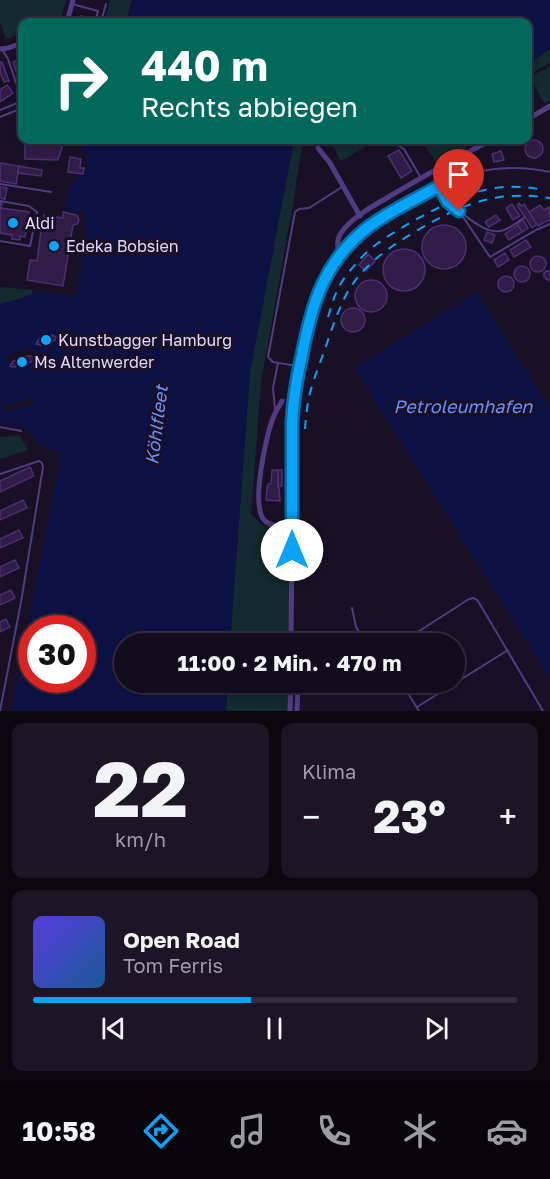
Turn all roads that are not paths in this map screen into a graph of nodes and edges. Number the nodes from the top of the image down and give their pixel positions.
1 (72, 2) edge
2 (105, 4) dead end
3 (69, 18) edge
4 (96, 18) edge
5 (103, 18) edge
6 (18, 44) edge
7 (0, 47) edge
8 (18, 83) edge
9 (18, 102) edge
10 (550, 106) edge
11 (0, 110) edge
12 (18, 110) edge
13 (0, 117) edge
14 (532, 117) edge
15 (396, 144) edge
16 (484, 144) edge
17 (318, 148) dead end
18 (550, 172) edge
19 (421, 178) junction
20 (0, 184) edge
21 (439, 186) junction
22 (342, 187) junction
23 (51, 192) dead end
24 (0, 201) edge
25 (459, 211) junction
26 (360, 216) junction
27 (525, 217) dead end
28 (550, 224) edge
29 (0, 241) edge
30 (340, 255) junction
31 (278, 363) junction
32 (299, 367) junction
33 (282, 401) dead end
34 (275, 412) junction
35 (0, 427) edge
36 (21, 431) dead end
37 (0, 474) edge
38 (292, 528) junction
39 (352, 608) dead end
40 (292, 633) edge
41 (361, 633) edge
42 (416, 633) edge
43 (508, 650) junction
44 (291, 693) edge
45 (298, 693) edge
46 (408, 693) edge
47 (418, 709) edge
48 (0, 711) edge
49 (290, 711) edge
50 (297, 711) edge
51 (543, 711) edge

1 - 3 street
1 - 4 lane
2 - 5 lane
6 - 7 street
7 - 8 lane
9 - 11 lane
10 - 14 street
12 - 13 lane
15 - 19 lane
16 - 19 street
17 - 22 street
18 - 21 lane
19 - 26 street
20 - 23 lane
21 - 25 lane
21 - 30 lane
22 - 26 street
22 - 31 lane
24 - 29 lane
25 - 27 lane
25 - 28 lane
26 - 30 street
30 - 32 street
31 - 32 lane
31 - 34 lane
32 - 38 street
33 - 34 street
34 - 38 street
35 - 36 lane
37 - 48 lane
38 - 40 street
39 - 41 lane
42 - 43 lane
43 - 47 lane
43 - 51 lane
44 - 49 street
45 - 50 street
46 - 47 lane

